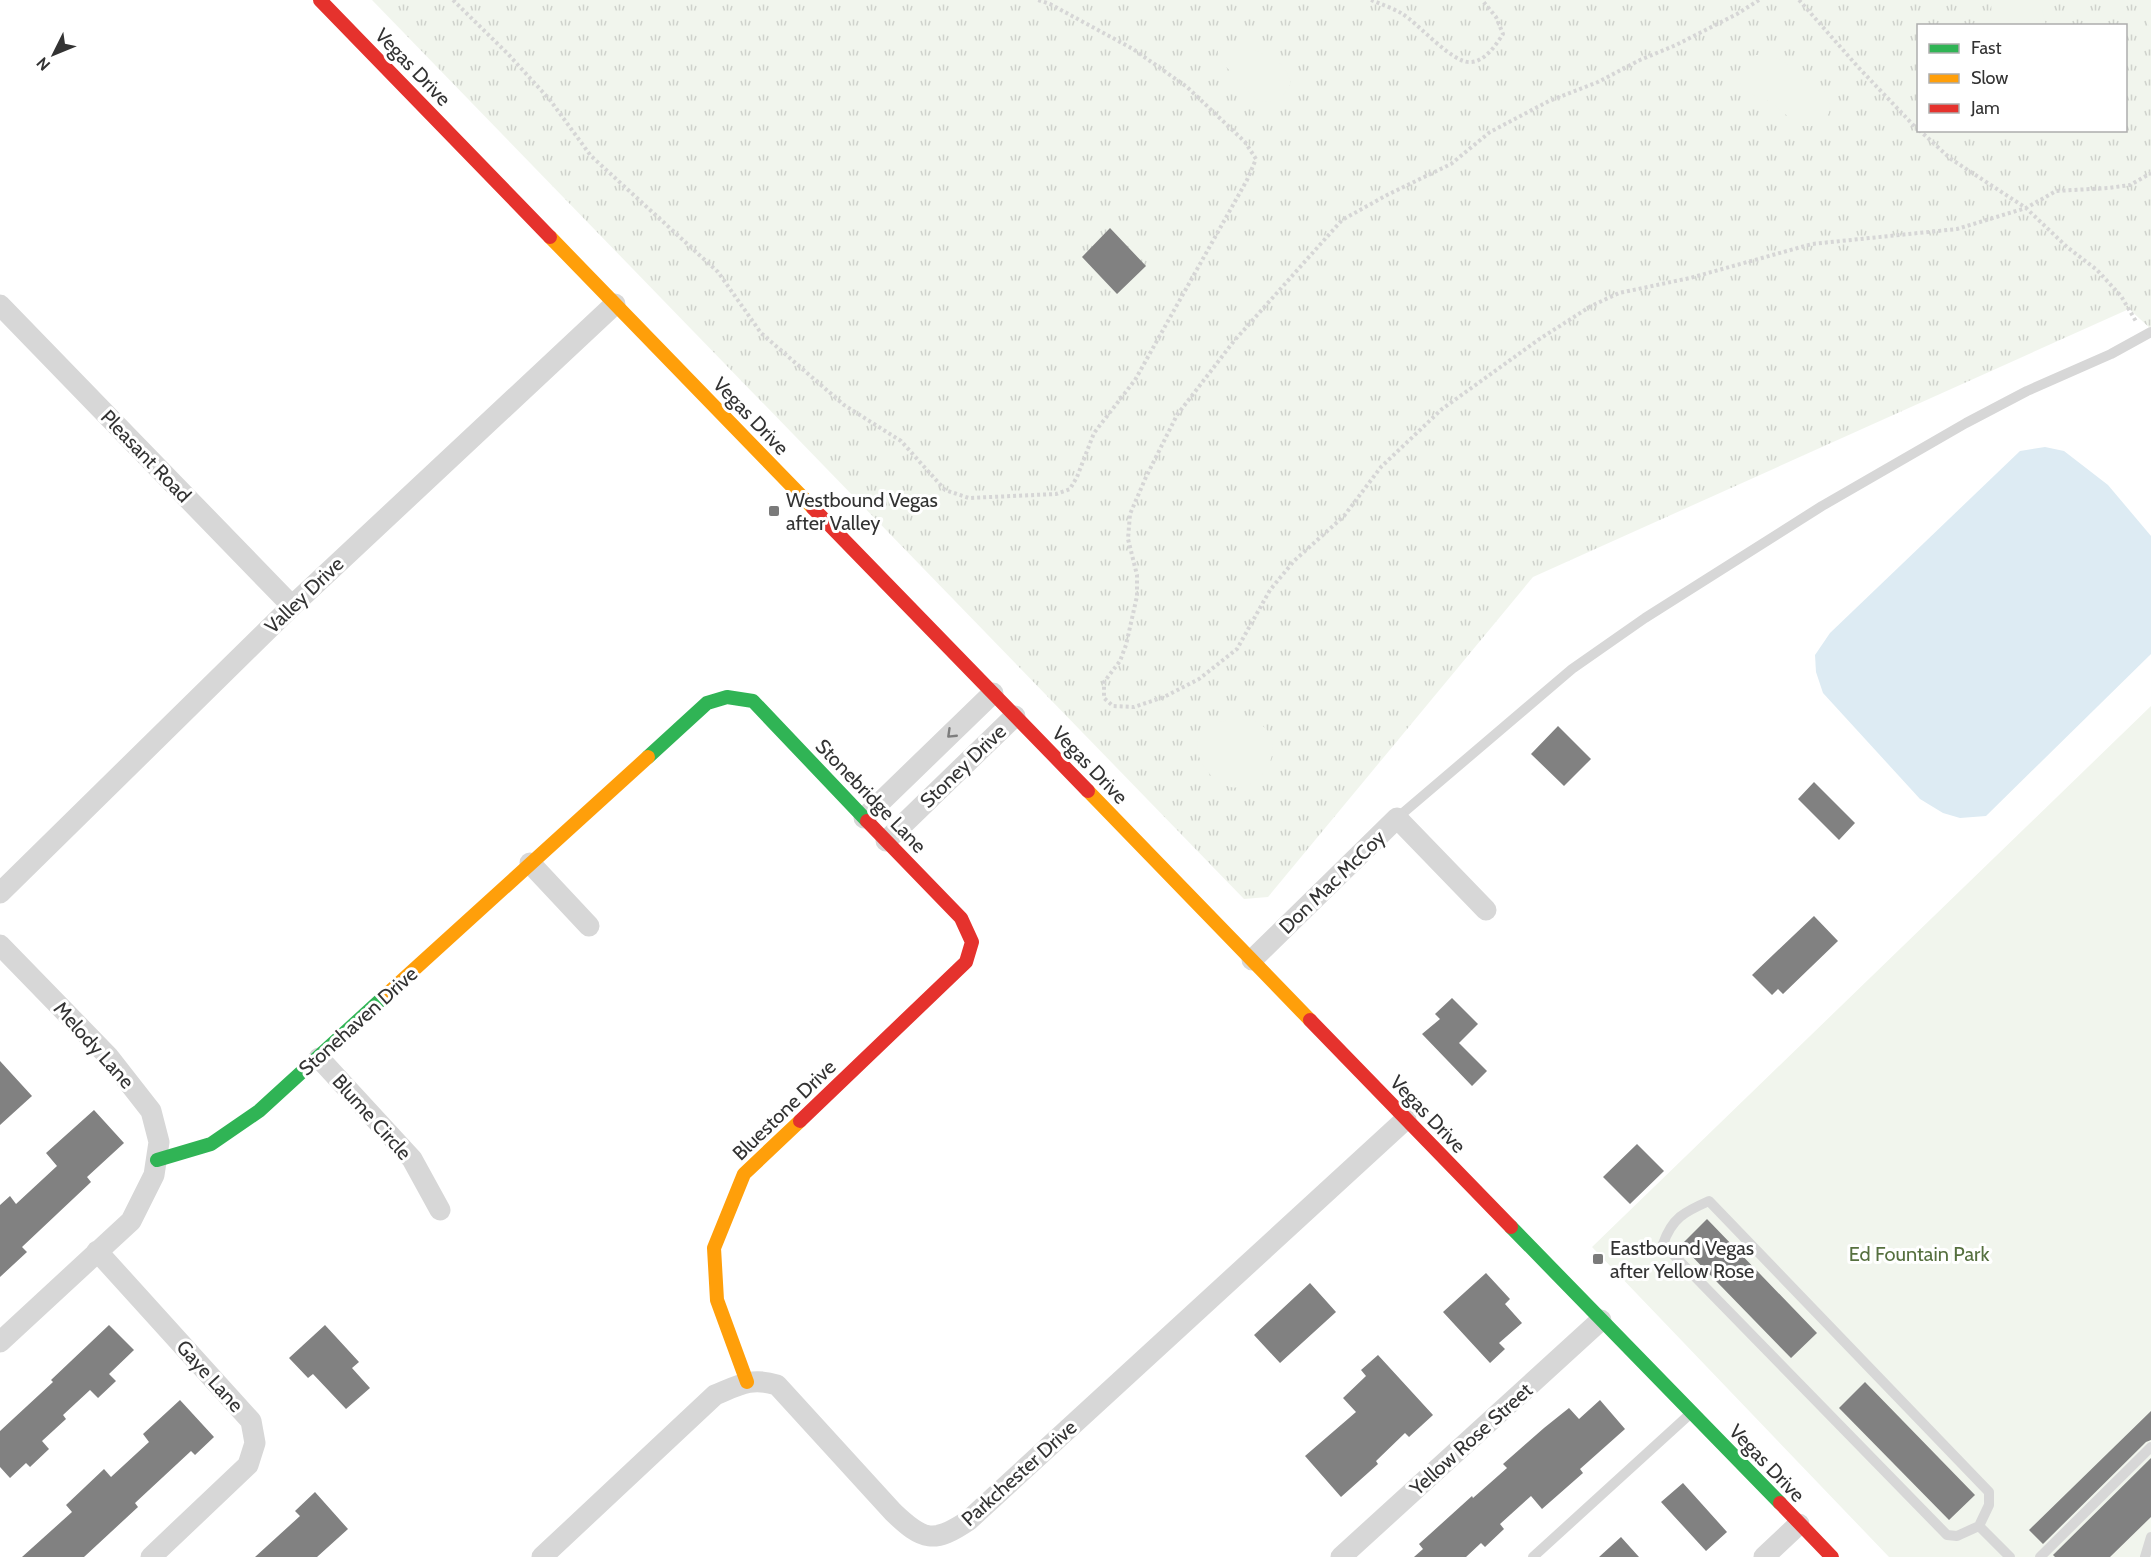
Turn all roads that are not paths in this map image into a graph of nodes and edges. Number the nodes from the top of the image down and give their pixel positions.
1 (320, 0) edge
2 (615, 304) junction
3 (0, 305) edge
4 (2148, 334) edge
5 (291, 606) junction
6 (993, 693) junction
7 (727, 697) joint
8 (1015, 716) junction
9 (864, 818) junction
10 (1397, 818) junction
11 (886, 841) junction
12 (530, 863) junction
13 (0, 893) edge
14 (1486, 910) dead end
15 (589, 926) dead end
16 (972, 942) joint
17 (0, 945) edge
18 (1252, 960) junction
19 (319, 1058) junction
20 (1406, 1119) junction
21 (157, 1160) junction
22 (440, 1210) dead end
23 (97, 1251) junction
24 (1601, 1320) junction
25 (0, 1342) edge
26 (747, 1382) junction
27 (1691, 1413) junction
28 (2151, 1448) edge
29 (1799, 1524) junction
30 (1979, 1526) junction
31 (2151, 1537) edge
32 (2151, 1554) edge
33 (151, 1557) edge
34 (542, 1557) edge
35 (1341, 1557) edge
36 (1533, 1557) edge
37 (1764, 1557) edge
38 (1832, 1557) edge
39 (2010, 1557) edge
40 (2040, 1557) edge
41 (2145, 1557) edge

1 - 2 main road, Vegas Drive
2 - 5 street, Valley Drive
2 - 6 main road, Vegas Drive
3 - 5 street, Pleasant Road
4 - 10 lane
5 - 13 street, Valley Drive
6 - 8 main road, Vegas Drive
6 -> 9 street, Stoney Drive
7 - 9 main road, Stonebridge Lane
7 - 12 main road, Stonehaven Drive
8 - 11 street, Stoney Drive
8 - 18 main road, Vegas Drive
9 - 11 main road, Stonebridge Lane
10 - 14 street, Don Mac McCoy
10 - 18 street, Don Mac McCoy
11 - 16 main road, Stonebridge Lane
12 - 15 street
12 - 19 main road, Stonehaven Drive
16 - 26 main road, Bluestone Drive
17 - 21 street, Melody Lane
18 - 20 main road, Vegas Drive
19 - 21 main road, Stonehaven Drive
19 - 22 street, Blume Circle
20 - 24 main road, Vegas Drive
20 - 26 street, Parkchester Drive
21 - 23 street
23 - 25 street
23 - 33 street, Gaye Lane
24 - 27 main road, Vegas Drive
24 - 35 street, Yellow Rose Street
26 - 34 street, Parkchester Drive
27 - 29 main road, Vegas Drive
27 - 36 lane
28 - 40 lane
29 - 37 street
29 - 38 main road, Vegas Drive
30 - 30 lane
30 - 39 lane
31 - 41 lane
32 - 41 lane

